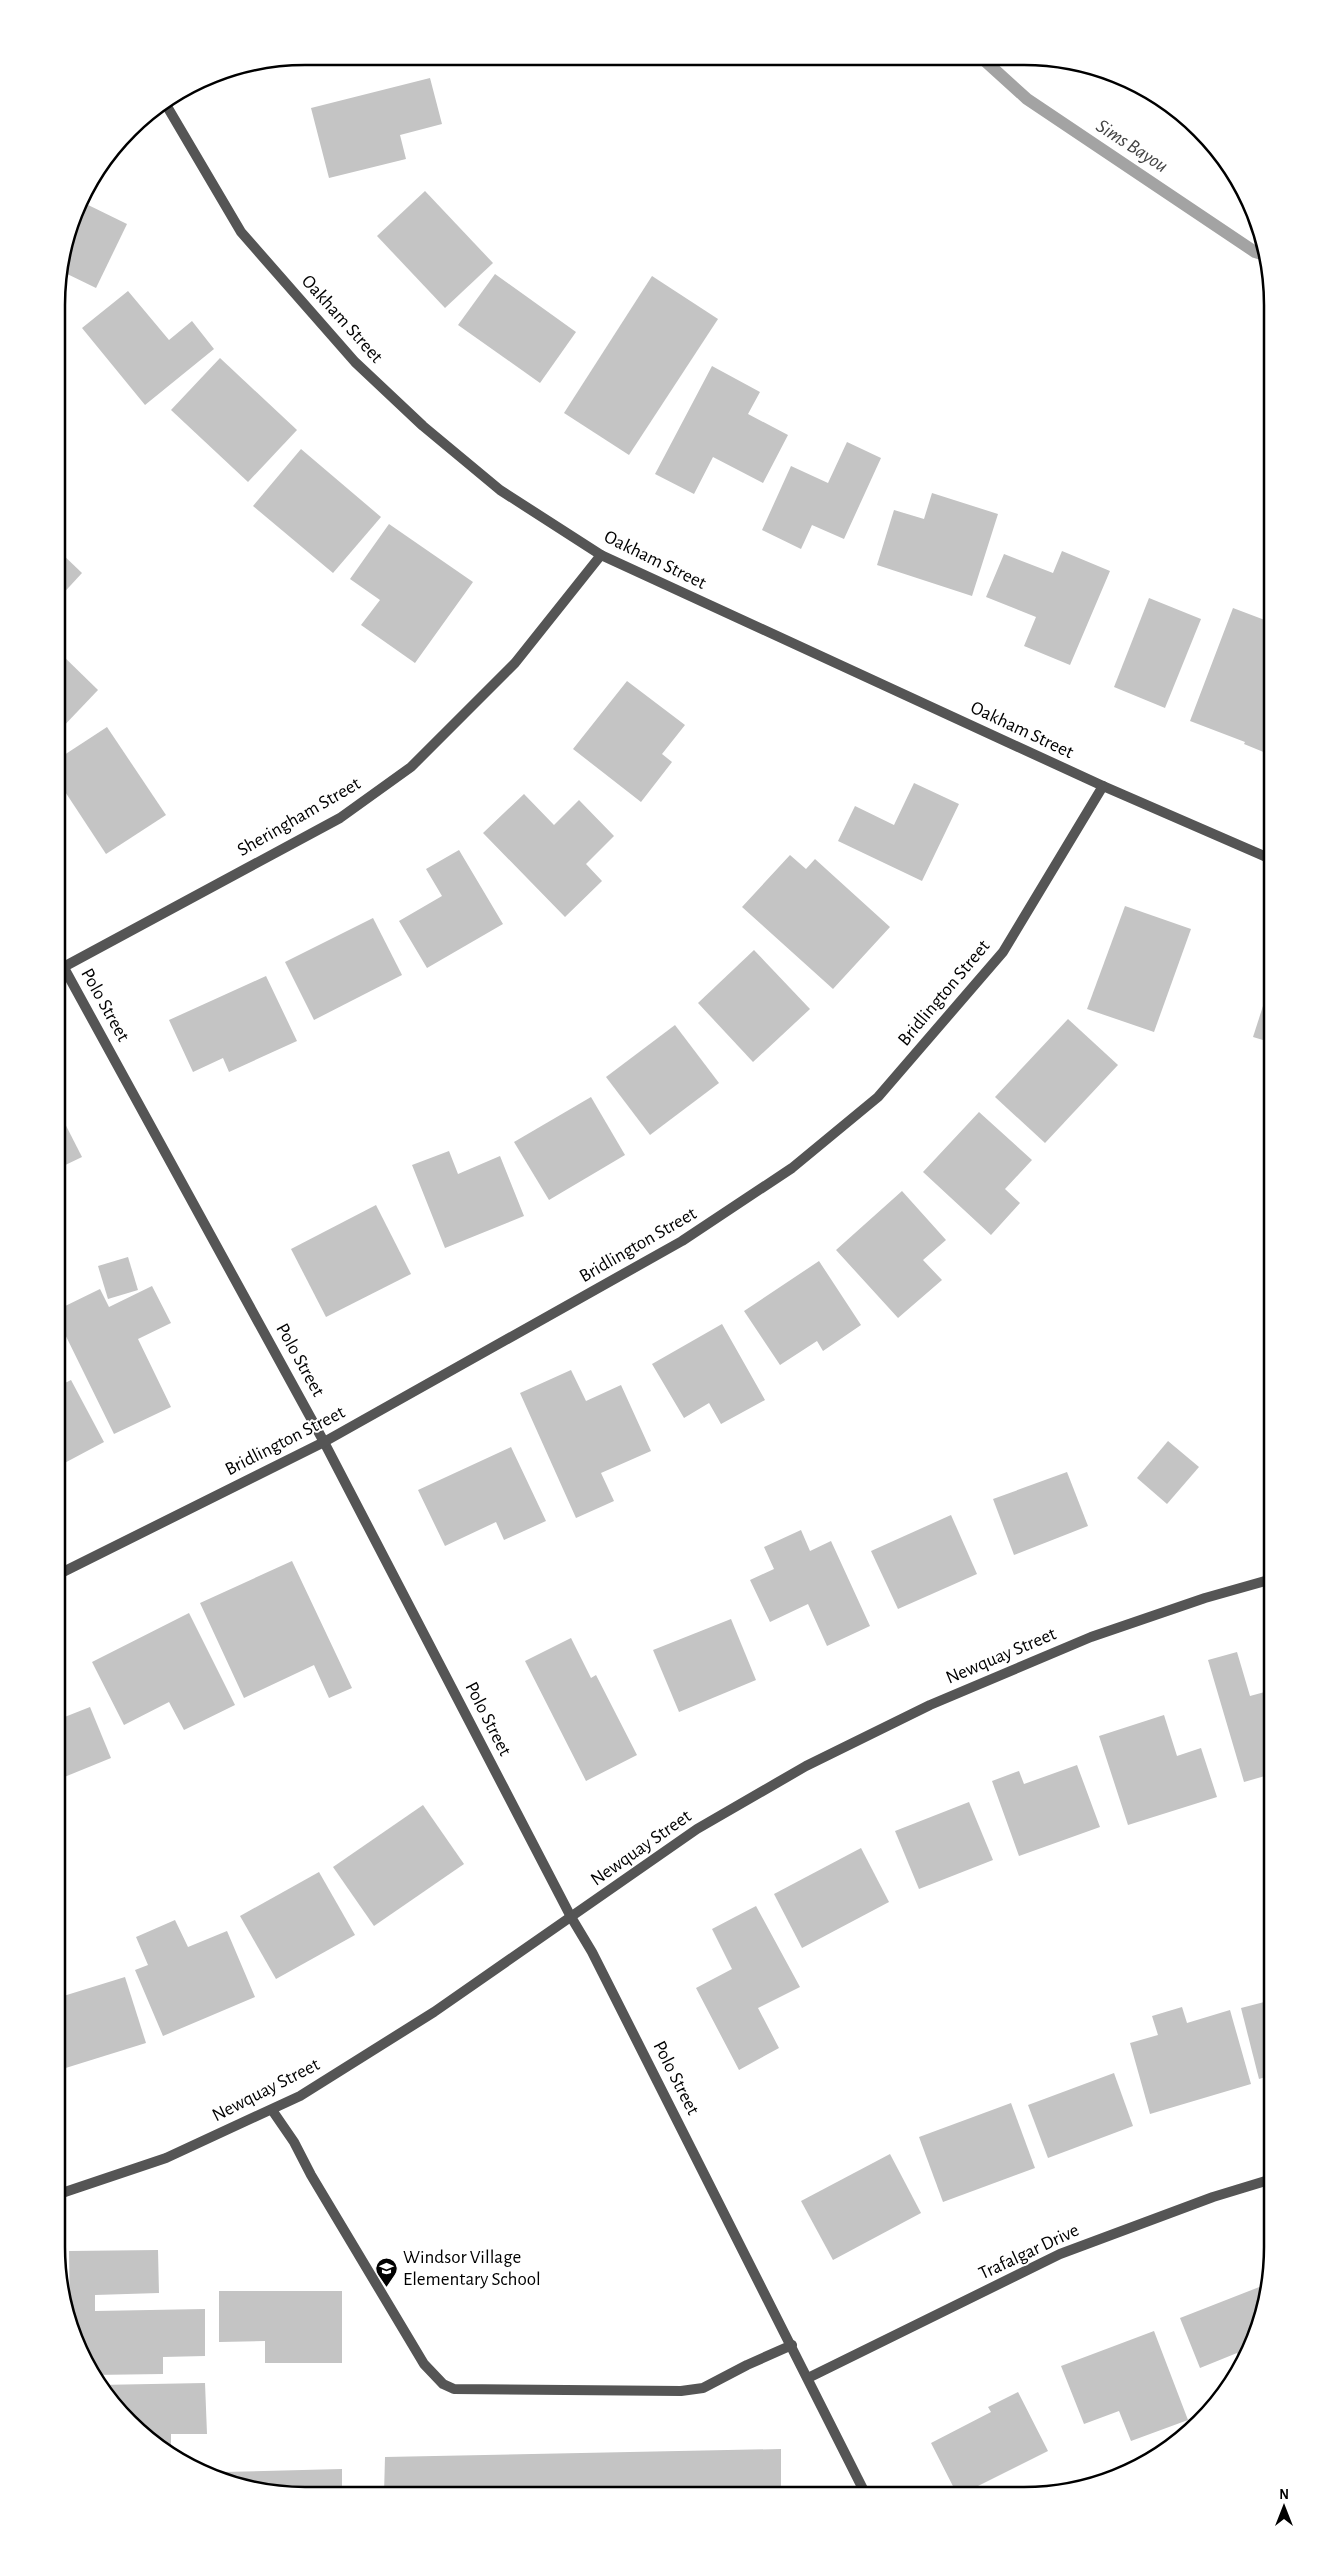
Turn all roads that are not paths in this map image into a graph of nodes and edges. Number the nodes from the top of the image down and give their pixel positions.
1 (168, 108) edge
2 (600, 556) junction
3 (1103, 786) junction
4 (1264, 856) edge
5 (65, 967) edge
6 (65, 976) edge
7 (324, 1442) junction
8 (65, 1571) edge
9 (1264, 1581) edge
10 (571, 1918) junction
11 (272, 2110) junction
12 (1264, 2181) edge
13 (65, 2192) edge
14 (792, 2345) junction
15 (808, 2378) junction
16 (862, 2487) edge

1 - 2 street, Oakham Street
2 - 3 street, Oakham Street
2 - 5 street, Sheringham Street
3 - 4 street, Oakham Street
3 - 7 street, Bridlington Street
6 - 7 street, Polo Street
7 - 8 street, Bridlington Street
7 - 10 street, Polo Street
9 - 10 street, Newquay Street
10 - 11 street, Newquay Street
10 - 14 street, Polo Street
11 - 13 street, Newquay Street
11 - 14 street
12 - 15 street, Trafalgar Drive
14 - 15 street, Polo Street
15 - 16 street, Polo Street

